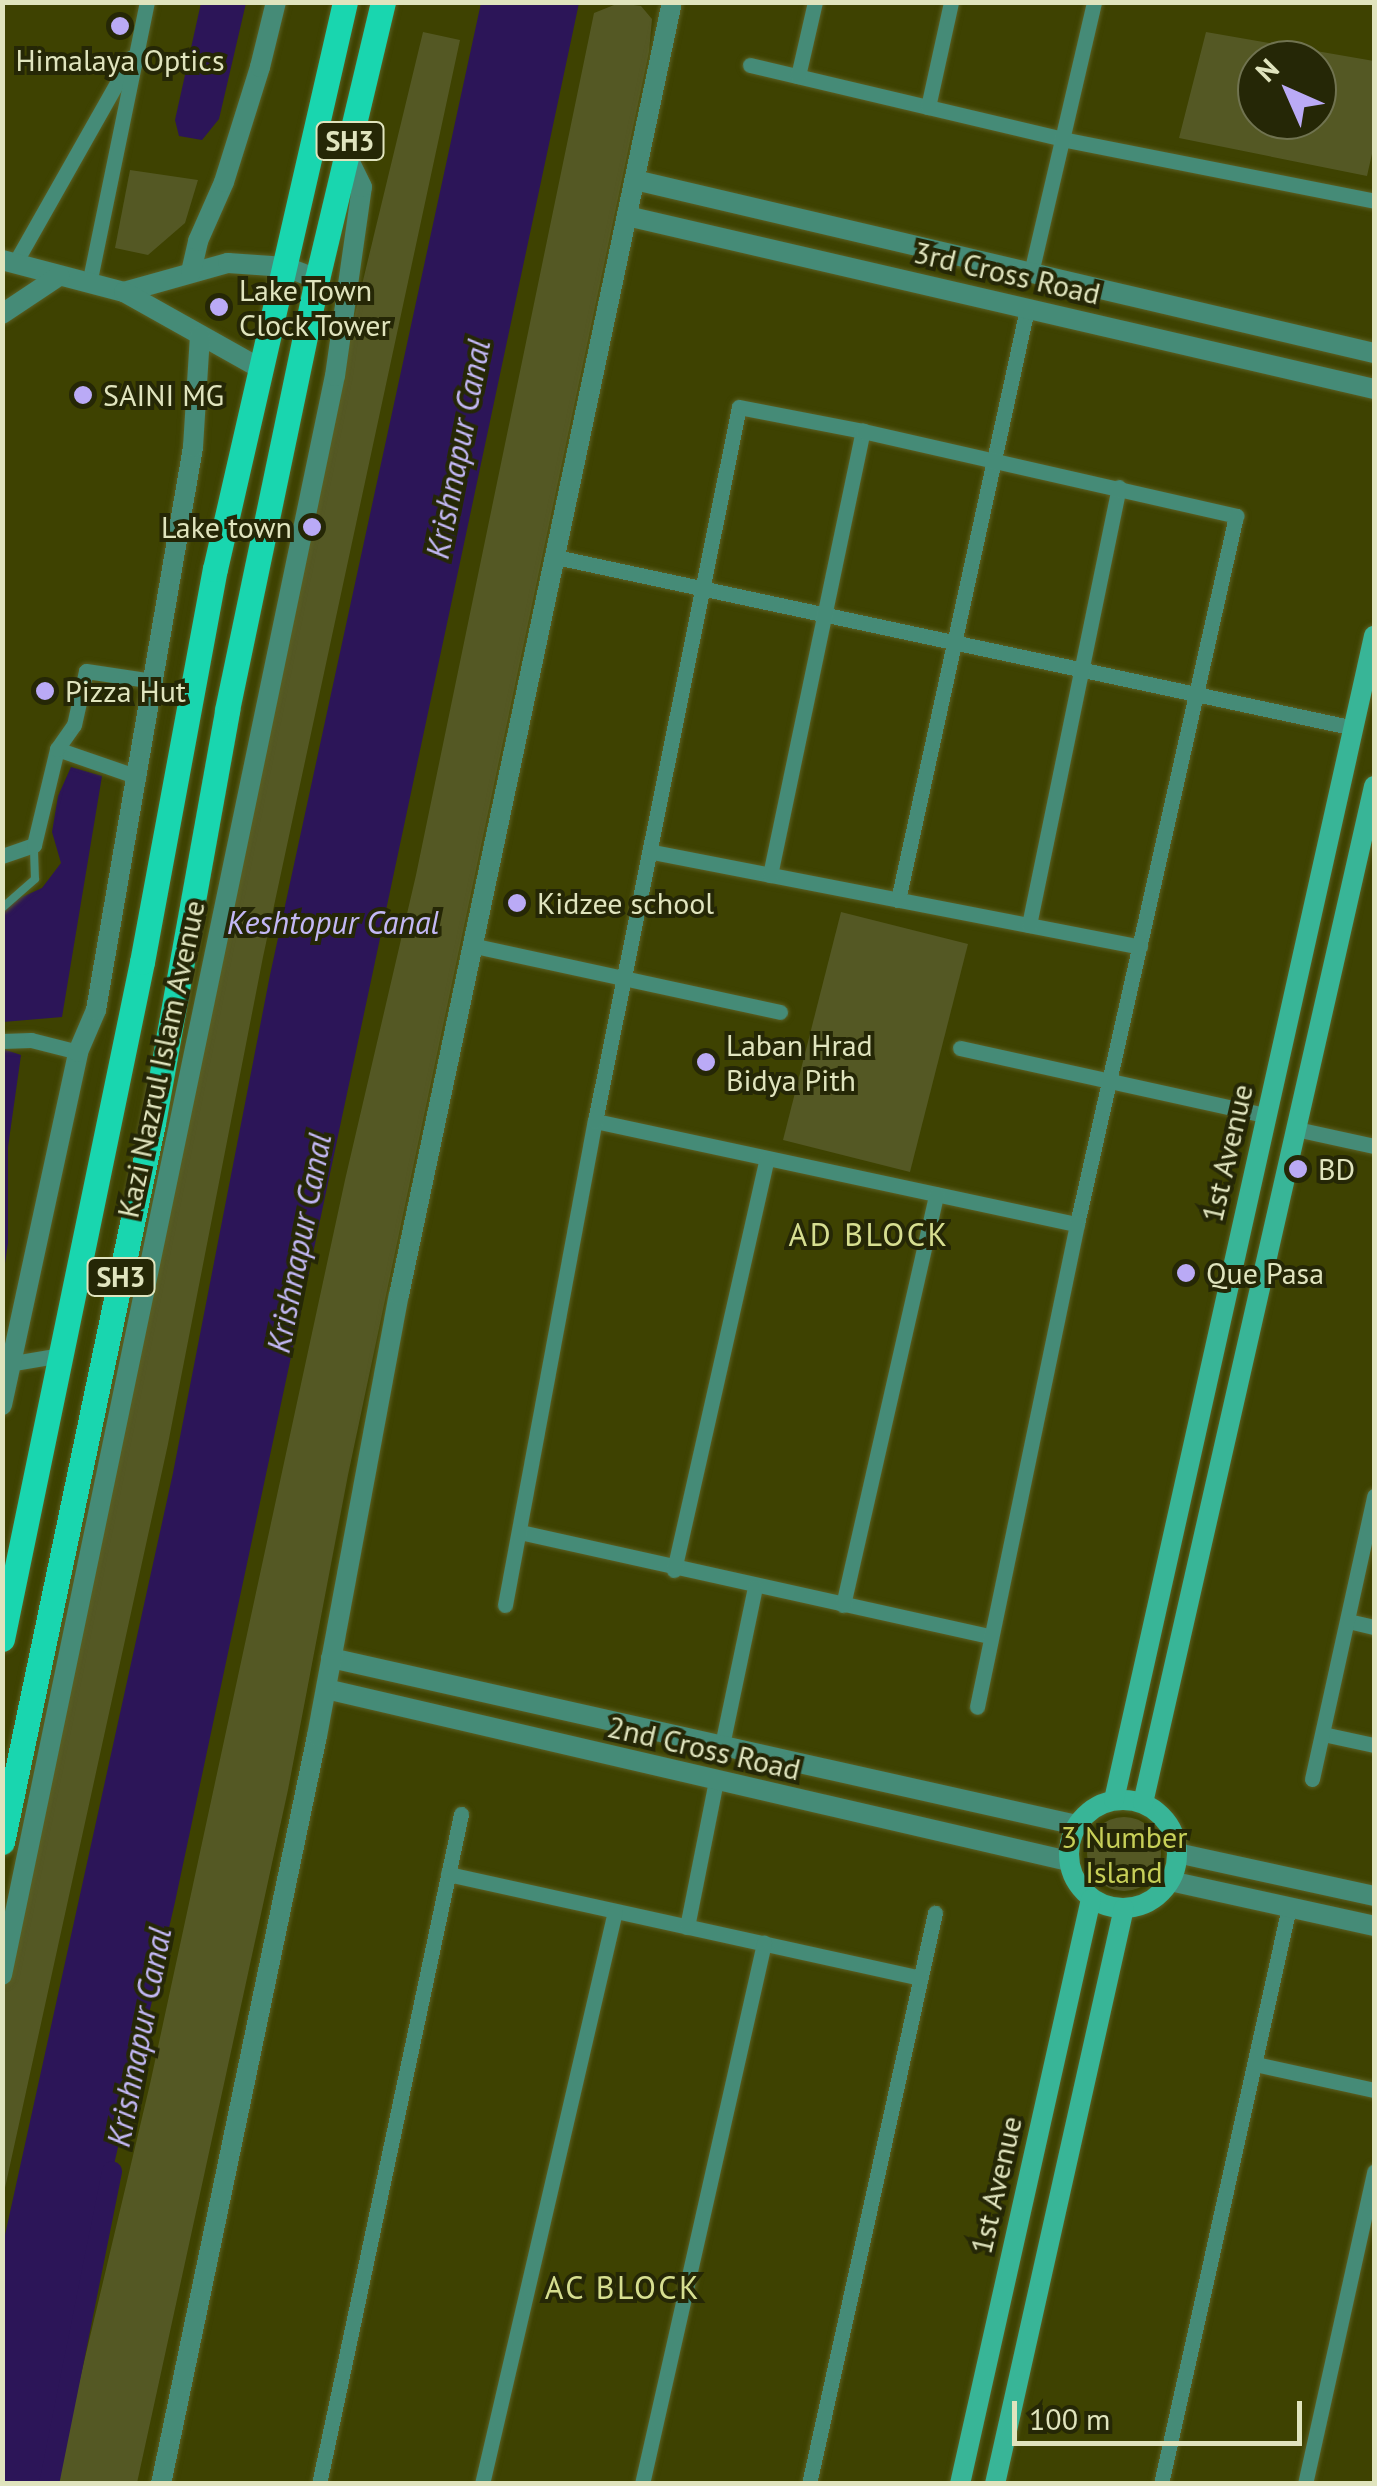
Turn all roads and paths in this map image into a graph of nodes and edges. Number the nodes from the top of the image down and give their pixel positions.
1 (147, 2) edge
2 (276, 2) edge
3 (345, 2) edge
4 (383, 2) edge
5 (672, 2) edge
6 (815, 2) edge
7 (951, 2) edge
8 (1094, 2) edge
9 (138, 46) junction
10 (750, 65) dead end
11 (798, 76) junction
12 (928, 106) junction
13 (1062, 139) junction
14 (346, 156) junction
15 (635, 180) junction
16 (1374, 201) edge
17 (627, 216) junction
18 (932, 250) junction
19 (9, 261) edge
20 (286, 267) junction
21 (191, 272) junction
22 (1031, 273) junction
23 (59, 276) junction
24 (317, 279) junction
25 (89, 284) junction
26 (924, 286) junction
27 (124, 292) junction
28 (1146, 298) junction
29 (1028, 309) junction
30 (2, 314) edge
31 (1138, 333) junction
32 (200, 336) junction
33 (1374, 353) edge
34 (263, 370) junction
35 (1374, 388) edge
36 (863, 431) junction
37 (990, 463) junction
38 (1119, 487) junction
39 (556, 557) junction
40 (704, 589) junction
41 (825, 615) junction
42 (1374, 636) edge
43 (952, 643) junction
44 (1082, 671) junction
45 (154, 681) junction
46 (1196, 696) junction
47 (189, 708) junction
48 (227, 710) junction
49 (1354, 728) junction
50 (57, 749) junction
51 (138, 776) junction
52 (1374, 786) edge
53 (34, 844) junction
54 (653, 852) junction
55 (2, 856) edge
56 (770, 875) junction
57 (898, 900) junction
58 (2, 908) edge
59 (1030, 926) junction
60 (475, 946) junction
61 (1140, 947) junction
62 (626, 979) junction
63 (780, 1012) dead end
64 (2, 1041) edge
65 (960, 1048) dead end
66 (78, 1052) junction
67 (1109, 1078) junction
68 (1266, 1116) junction
69 (596, 1121) junction
70 (1296, 1128) junction
71 (1374, 1146) edge
72 (766, 1158) junction
73 (936, 1194) junction
74 (1077, 1224) junction
75 (62, 1355) junction
76 (7, 1365) edge
77 (2, 1404) edge
78 (1373, 1507) edge
79 (520, 1532) junction
80 (674, 1570) junction
81 (755, 1586) junction
82 (506, 1605) dead end
83 (842, 1605) junction
84 (1348, 1622) junction
85 (1374, 1627) edge
86 (990, 1636) junction
87 (2, 1639) edge
88 (330, 1658) junction
89 (326, 1689) junction
90 (977, 1707) dead end
91 (604, 1719) junction
92 (1323, 1734) junction
93 (1374, 1745) edge
94 (722, 1746) junction
95 (596, 1754) junction
96 (811, 1765) junction
97 (1312, 1779) dead end
98 (716, 1781) junction
99 (802, 1800) junction
100 (1114, 1800) junction
101 (1143, 1803) junction
102 (461, 1814) dead end
103 (1076, 1825) junction
104 (2, 1842) edge
105 (1177, 1853) junction
106 (1068, 1861) junction
107 (448, 1874) junction
108 (1170, 1881) junction
109 (1366, 1894) edge
110 (1091, 1899) junction
111 (1290, 1907) junction
112 (1124, 1908) junction
113 (615, 1911) junction
114 (934, 1912) dead end
115 (1352, 1920) junction
116 (687, 1926) junction
117 (1374, 1926) edge
118 (764, 1944) junction
119 (2, 1975) edge
120 (920, 1978) junction
121 (1254, 2064) junction
122 (1374, 2090) edge
123 (1032, 2162) junction
124 (1066, 2168) junction
125 (1374, 2172) edge
126 (161, 2484) edge
127 (318, 2484) edge
128 (482, 2484) edge
129 (642, 2484) edge
130 (808, 2484) edge
131 (960, 2484) edge
132 (995, 2484) edge
133 (1161, 2484) edge
134 (1305, 2484) edge

1 - 9 street
2 - 21 street
3 - 20 main road, Kazi Nazrul Islam Avenue / SH3
4 - 14 main road, Kazi Nazrul Islam Avenue / SH3
5 - 15 street
6 - 11 street
7 - 12 street
8 - 13 street
9 - 19 street
9 - 25 street
10 - 11 street
11 - 12 street
12 - 13 street
13 - 16 street
13 - 22 street
14 - 24 main road, Kazi Nazrul Islam Avenue / SH3
14 - 119 street, Kazi Nazrul Islam Avenue
15 - 17 street
15 - 18 street, 3rd Cross Road
17 - 26 street, 3rd Cross Road
17 - 39 street
18 - 22 street, 3rd Cross Road
18 - 26 street
19 - 23 street
20 - 21 street
20 - 24 street
20 - 34 main road, Kazi Nazrul Islam Avenue / SH3
21 - 27 street
22 - 28 street, 3rd Cross Road
23 - 25 street
23 - 30 street
24 - 48 main road, Kazi Nazrul Islam Avenue / SH3
25 - 27 street
26 - 29 street, 3rd Cross Road
27 - 32 street
28 - 31 street
28 - 33 street, 3rd Cross Road
29 - 31 street, 3rd Cross Road
29 - 37 street
31 - 35 street, 3rd Cross Road
32 - 34 street
32 - 45 street
34 - 47 main road, Kazi Nazrul Islam Avenue / SH3
36 - 37 street
36 - 40 street
36 - 41 street
37 - 38 street
37 - 43 street
38 - 44 street
38 - 46 street
39 - 40 street
39 - 60 street
40 - 41 street
40 - 54 street
41 - 43 street
41 - 56 street
42 - 49 main road, 1st Avenue
43 - 44 street
43 - 57 street
44 - 46 street
44 - 59 street
45 - 50 street
45 - 51 street
46 - 49 street
46 - 61 street
47 - 48 main road
47 - 75 main road, Kazi Nazrul Islam Avenue / SH3
48 - 104 main road, Kazi Nazrul Islam Avenue / SH3
49 - 68 main road, 1st Avenue
50 - 51 street
50 - 53 street
51 - 66 street
52 - 70 main road
53 - 55 street
53 - 58 lane
54 - 56 street
54 - 62 street
56 - 57 street
57 - 59 street
59 - 61 street
60 - 62 street
60 - 88 street
61 - 67 street
62 - 63 street
62 - 69 street
64 - 66 street
65 - 67 street
66 - 76 street
67 - 68 street
67 - 74 street
68 - 100 main road, 1st Avenue
69 - 72 street
69 - 79 street
70 - 71 street
70 - 101 main road
72 - 73 street
72 - 80 street
73 - 74 street
73 - 83 street
74 - 86 street
75 - 76 street
75 - 87 main road, Kazi Nazrul Islam Avenue / SH3
76 - 77 street
78 - 84 street
79 - 80 street
79 - 82 street
80 - 81 street
81 - 83 street
81 - 94 street
83 - 86 street
84 - 85 street
84 - 92 street
86 - 90 street
88 - 89 street
88 - 91 street
89 - 95 street, 2nd Cross Road
89 - 126 street
91 - 94 street
91 - 95 street
92 - 93 street
92 - 97 street
94 - 96 street
95 - 98 street, 2nd Cross Road
96 - 99 street
96 - 103 street
98 - 99 street, 2nd Cross Road
98 - 116 street
99 - 106 street, 2nd Cross Road
100 - 101 main road
100 - 103 main road
101 - 105 main road
102 - 107 street
103 - 106 main road
105 - 108 main road
105 - 109 street
106 - 110 main road
107 - 113 street
107 - 127 street
108 - 111 street
108 - 112 main road
109 - 115 street
110 - 112 main road
110 - 123 main road, 1st Avenue
111 - 115 street
111 - 121 street
112 - 124 main road
113 - 116 street
113 - 128 street
114 - 120 street
115 - 117 street
116 - 118 street
118 - 120 street
118 - 129 street
120 - 130 street
121 - 122 street
121 - 133 street
123 - 124 main road
123 - 131 main road, 1st Avenue
124 - 132 main road
125 - 134 street

